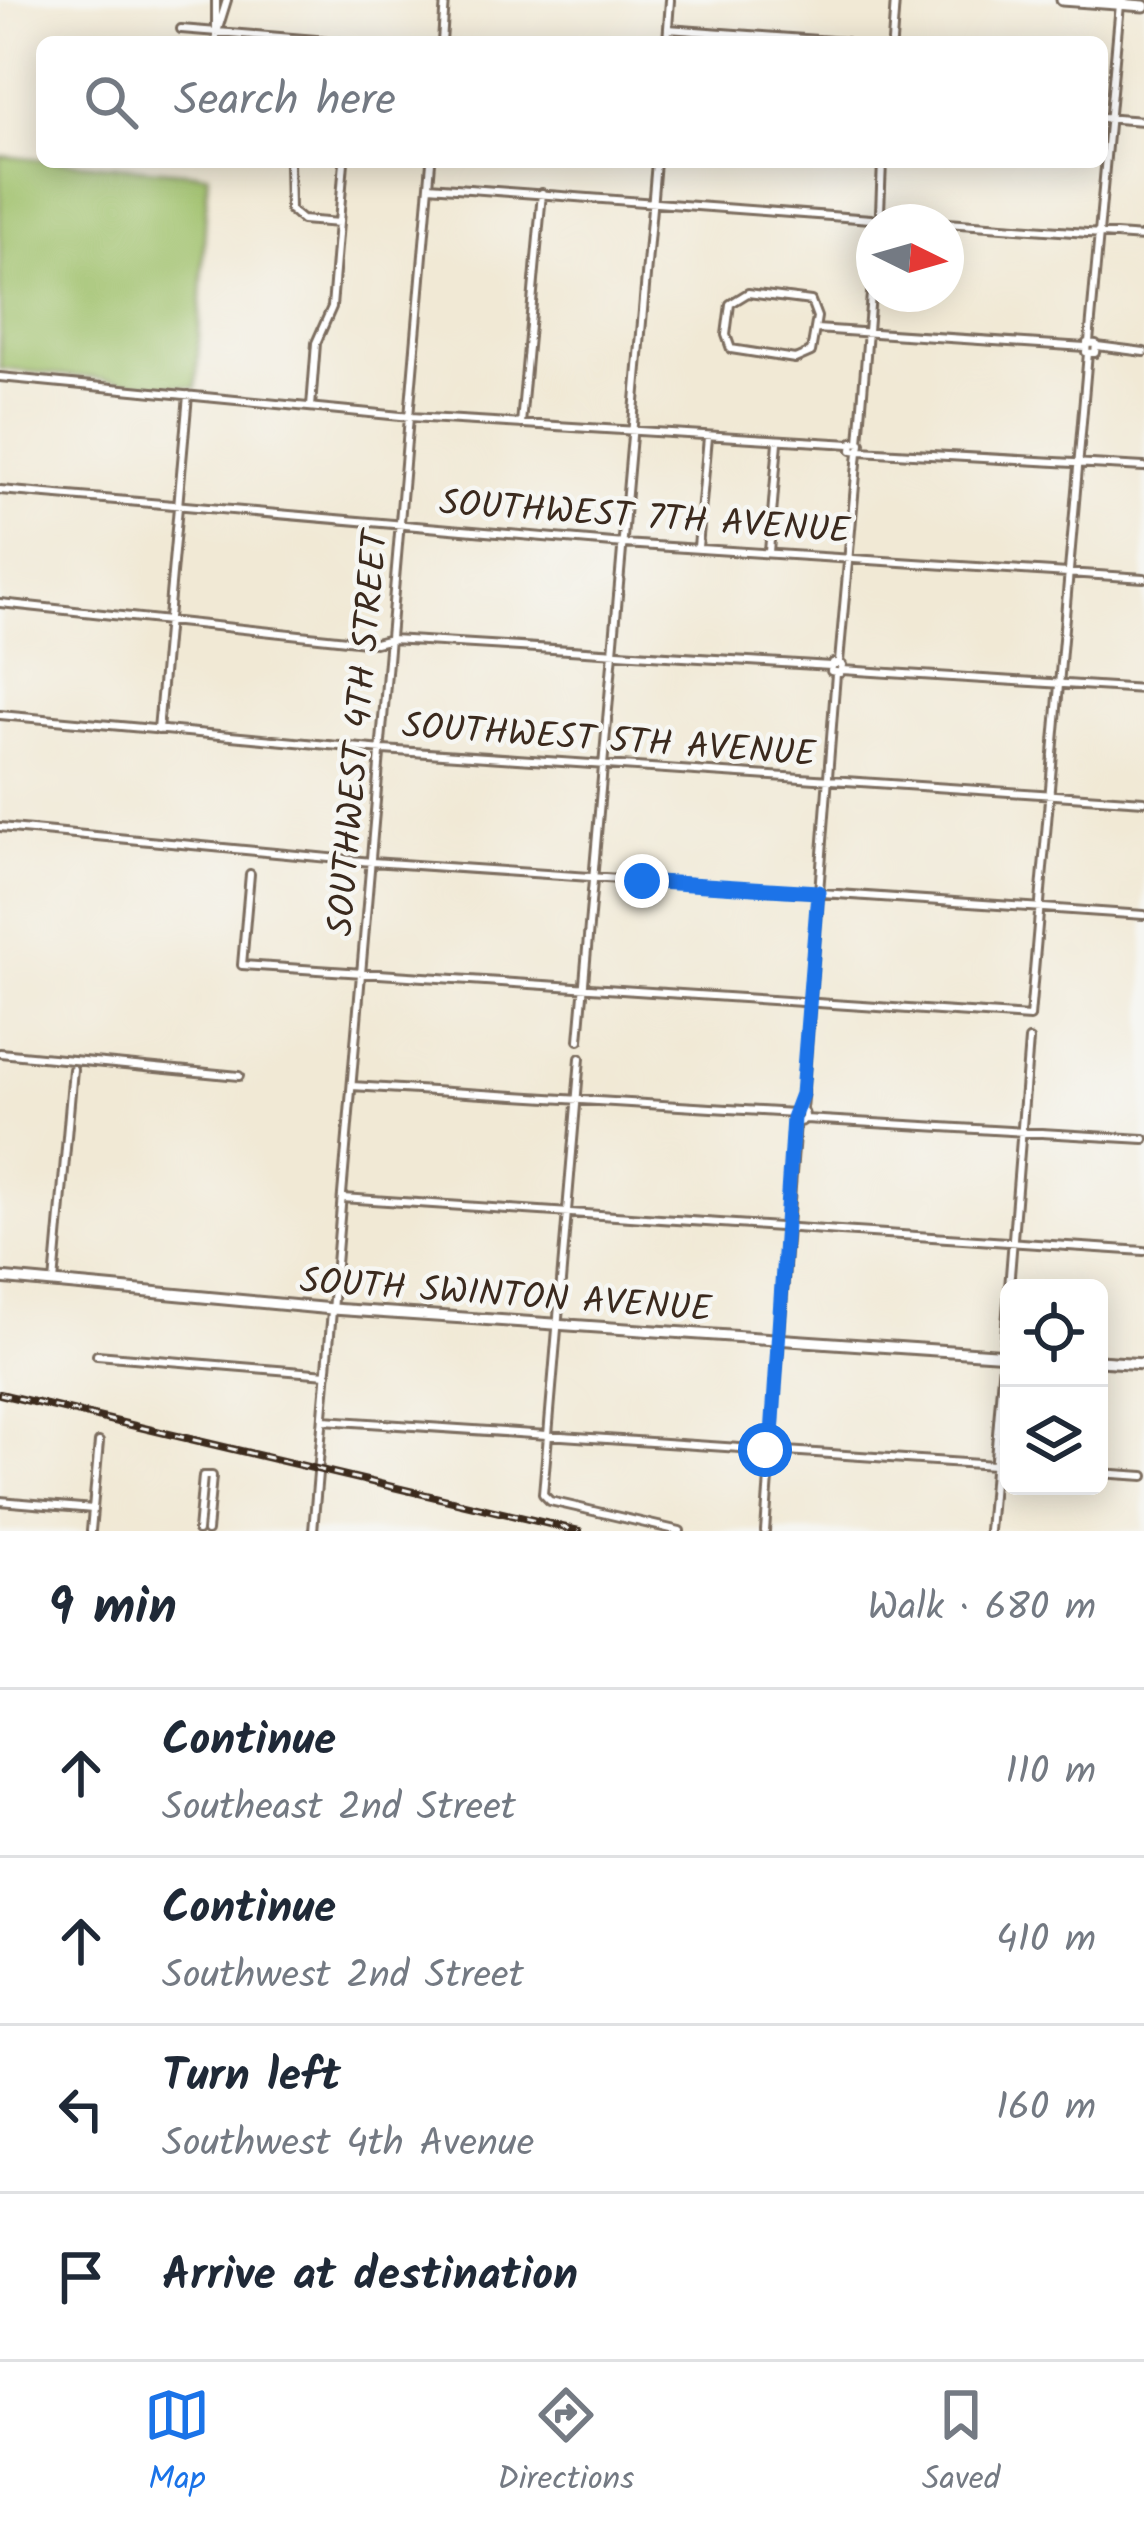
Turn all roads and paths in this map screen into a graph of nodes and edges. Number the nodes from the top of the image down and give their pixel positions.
1 (216, 0) edge
2 (227, 0) edge
3 (445, 0) edge
4 (670, 0) edge
5 (895, 0) edge
6 (1062, 0) edge
7 (1120, 2) edge
8 (1144, 6) edge
9 (181, 29) dead end
10 (668, 29) junction
11 (216, 32) junction
12 (216, 36) edge
13 (266, 36) edge
14 (442, 36) edge
15 (667, 36) edge
16 (764, 36) edge
17 (892, 36) edge
18 (1108, 102) edge
19 (1108, 119) edge
20 (1144, 122) edge
21 (289, 168) edge
22 (344, 168) edge
23 (430, 168) edge
24 (656, 168) edge
25 (881, 168) edge
26 (1103, 168) edge
27 (429, 186) junction
28 (542, 193) junction
29 (653, 200) junction
30 (878, 204) edge
31 (856, 216) edge
32 (339, 223) junction
33 (964, 224) edge
34 (1100, 234) junction
35 (1144, 237) edge
36 (869, 312) edge
37 (816, 329) junction
38 (867, 333) junction
39 (1091, 348) junction
40 (1144, 352) edge
41 (0, 376) edge
42 (188, 395) junction
43 (311, 406) junction
44 (411, 417) junction
45 (521, 424) junction
46 (633, 432) junction
47 (708, 437) junction
48 (778, 442) junction
49 (856, 447) junction
50 (1080, 462) junction
51 (1144, 466) edge
52 (0, 490) edge
53 (177, 507) junction
54 (401, 526) junction
55 (624, 544) junction
56 (698, 548) junction
57 (769, 553) junction
58 (845, 558) junction
59 (1069, 573) junction
60 (1144, 578) edge
61 (0, 603) edge
62 (169, 620) junction
63 (391, 639) junction
64 (614, 654) junction
65 (837, 668) junction
66 (1060, 683) junction
67 (1144, 689) edge
68 (0, 715) edge
69 (158, 730) junction
70 (383, 750) junction
71 (604, 764) junction
72 (828, 780) junction
73 (1051, 795) junction
74 (1144, 801) edge
75 (0, 827) edge
76 (372, 862) junction
77 (250, 874) dead end
78 (595, 878) junction
79 (818, 892) junction
80 (1041, 908) junction
81 (1144, 915) edge
82 (362, 974) junction
83 (585, 990) junction
84 (809, 1005) junction
85 (579, 1040) dead end
86 (1028, 1040) dead end
87 (0, 1053) edge
88 (580, 1058) dead end
89 (73, 1069) dead end
90 (239, 1076) dead end
91 (352, 1085) junction
92 (576, 1101) junction
93 (799, 1116) junction
94 (1022, 1130) junction
95 (1144, 1139) edge
96 (342, 1198) junction
97 (567, 1213) junction
98 (790, 1228) junction
99 (1013, 1242) junction
100 (1144, 1252) edge
101 (0, 1278) edge
102 (1010, 1279) edge
103 (54, 1283) junction
104 (332, 1309) junction
105 (557, 1324) junction
106 (780, 1340) junction
107 (98, 1354) dead end
108 (1000, 1355) edge
109 (1108, 1362) edge
110 (1144, 1364) edge
111 (327, 1374) junction
112 (1003, 1387) edge
113 (323, 1420) junction
114 (548, 1436) junction
115 (99, 1442) dead end
116 (771, 1450) junction
117 (994, 1466) junction
118 (1000, 1466) edge
119 (1108, 1474) edge
120 (1144, 1476) edge
121 (0, 1501) edge
122 (93, 1509) junction
123 (91, 1531) edge
124 (203, 1531) edge
125 (314, 1531) edge
126 (680, 1531) edge
127 (765, 1531) edge
128 (989, 1531) edge

1 - 11 street
2 - 11 street
3 - 14 street
4 - 10 street
5 - 17 street
6 - 7 street
7 - 8 street
7 - 18 street
9 - 11 street
10 - 15 street
10 - 16 street
11 - 12 street
11 - 13 street
19 - 20 street
21 - 32 street
22 - 32 street
23 - 27 street, SOUTHWEST 4TH STREET
24 - 29 street
25 - 30 street
26 - 34 street
27 - 28 street
27 - 44 street, SOUTHWEST 4TH STREET
28 - 29 street
28 - 45 street
29 - 31 street
29 - 46 street
32 - 43 street
33 - 34 street
34 - 35 street
34 - 39 street
36 - 38 street
37 - 37 street
37 - 38 street
38 - 39 street
38 - 49 street
39 - 40 street
39 - 50 street
41 - 42 street
42 - 43 street
42 - 53 street
43 - 44 street
44 - 45 street
44 - 54 street, SOUTHWEST 4TH STREET
45 - 46 street
46 - 47 street
46 - 55 street
47 - 48 street
47 - 56 street
48 - 49 street
48 - 57 street
49 - 50 street
49 - 58 street
50 - 51 street
50 - 59 street
52 - 53 street, SOUTHWEST 7TH AVENUE
53 - 54 street, SOUTHWEST 7TH AVENUE
53 - 62 street
54 - 55 street, SOUTHWEST 7TH AVENUE
54 - 63 street, SOUTHWEST 4TH STREET
55 - 56 street, SOUTHWEST 7TH AVENUE
55 - 64 street
56 - 57 street, SOUTHWEST 7TH AVENUE
57 - 58 street, SOUTHWEST 7TH AVENUE
58 - 59 street, SOUTHWEST 7TH AVENUE
58 - 65 street
59 - 60 street, SOUTHWEST 7TH AVENUE
59 - 66 street
61 - 62 street
62 - 63 street
62 - 69 street
63 - 64 street
63 - 70 street, SOUTHWEST 4TH STREET
64 - 65 street
64 - 71 street
65 - 66 street
65 - 72 street
66 - 67 street
66 - 73 street
68 - 69 street, SOUTHWEST 5TH AVENUE
69 - 70 street, SOUTHWEST 5TH AVENUE
70 - 71 street, SOUTHWEST 5TH AVENUE
70 - 76 street, SOUTHWEST 4TH STREET
71 - 72 street, SOUTHWEST 5TH AVENUE
71 - 78 street
72 - 73 street, SOUTHWEST 5TH AVENUE
72 - 79 street
73 - 74 street, SOUTHWEST 5TH AVENUE
73 - 80 street
75 - 76 street
76 - 78 street
76 - 82 street, SOUTHWEST 4TH STREET
77 - 82 street
78 - 79 street
78 - 83 street
79 - 80 street
79 - 84 street
80 - 81 street
80 - 84 street
82 - 83 street
82 - 91 street, SOUTHWEST 4TH STREET
83 - 84 street
83 - 85 street
84 - 93 street
86 - 94 street
87 - 90 street
88 - 92 street
89 - 103 street
91 - 92 street
91 - 96 street, SOUTHWEST 4TH STREET
92 - 93 street
92 - 97 street
93 - 94 street
93 - 98 street
94 - 95 street
94 - 99 street
96 - 97 street
96 - 104 street, SOUTHWEST 4TH STREET
97 - 98 street
97 - 105 street
98 - 99 street
98 - 106 street
99 - 100 street
99 - 102 street
101 - 103 street, SOUTH SWINTON AVENUE
103 - 104 street, SOUTH SWINTON AVENUE
104 - 105 street, SOUTH SWINTON AVENUE
104 - 111 street, SOUTHWEST 4TH STREET
105 - 106 street, SOUTH SWINTON AVENUE
105 - 114 street
106 - 108 street, SOUTH SWINTON AVENUE
106 - 116 street
107 - 111 street
109 - 110 street
111 - 113 street, SOUTHWEST 4TH STREET
112 - 117 street
113 - 114 street
113 - 125 street, SOUTHWEST 4TH STREET
114 - 116 street
114 - 126 street
115 - 122 street
116 - 117 street
116 - 127 street
117 - 118 street
117 - 128 street
119 - 120 street
121 - 122 street
122 - 123 street
124 - 124 street

